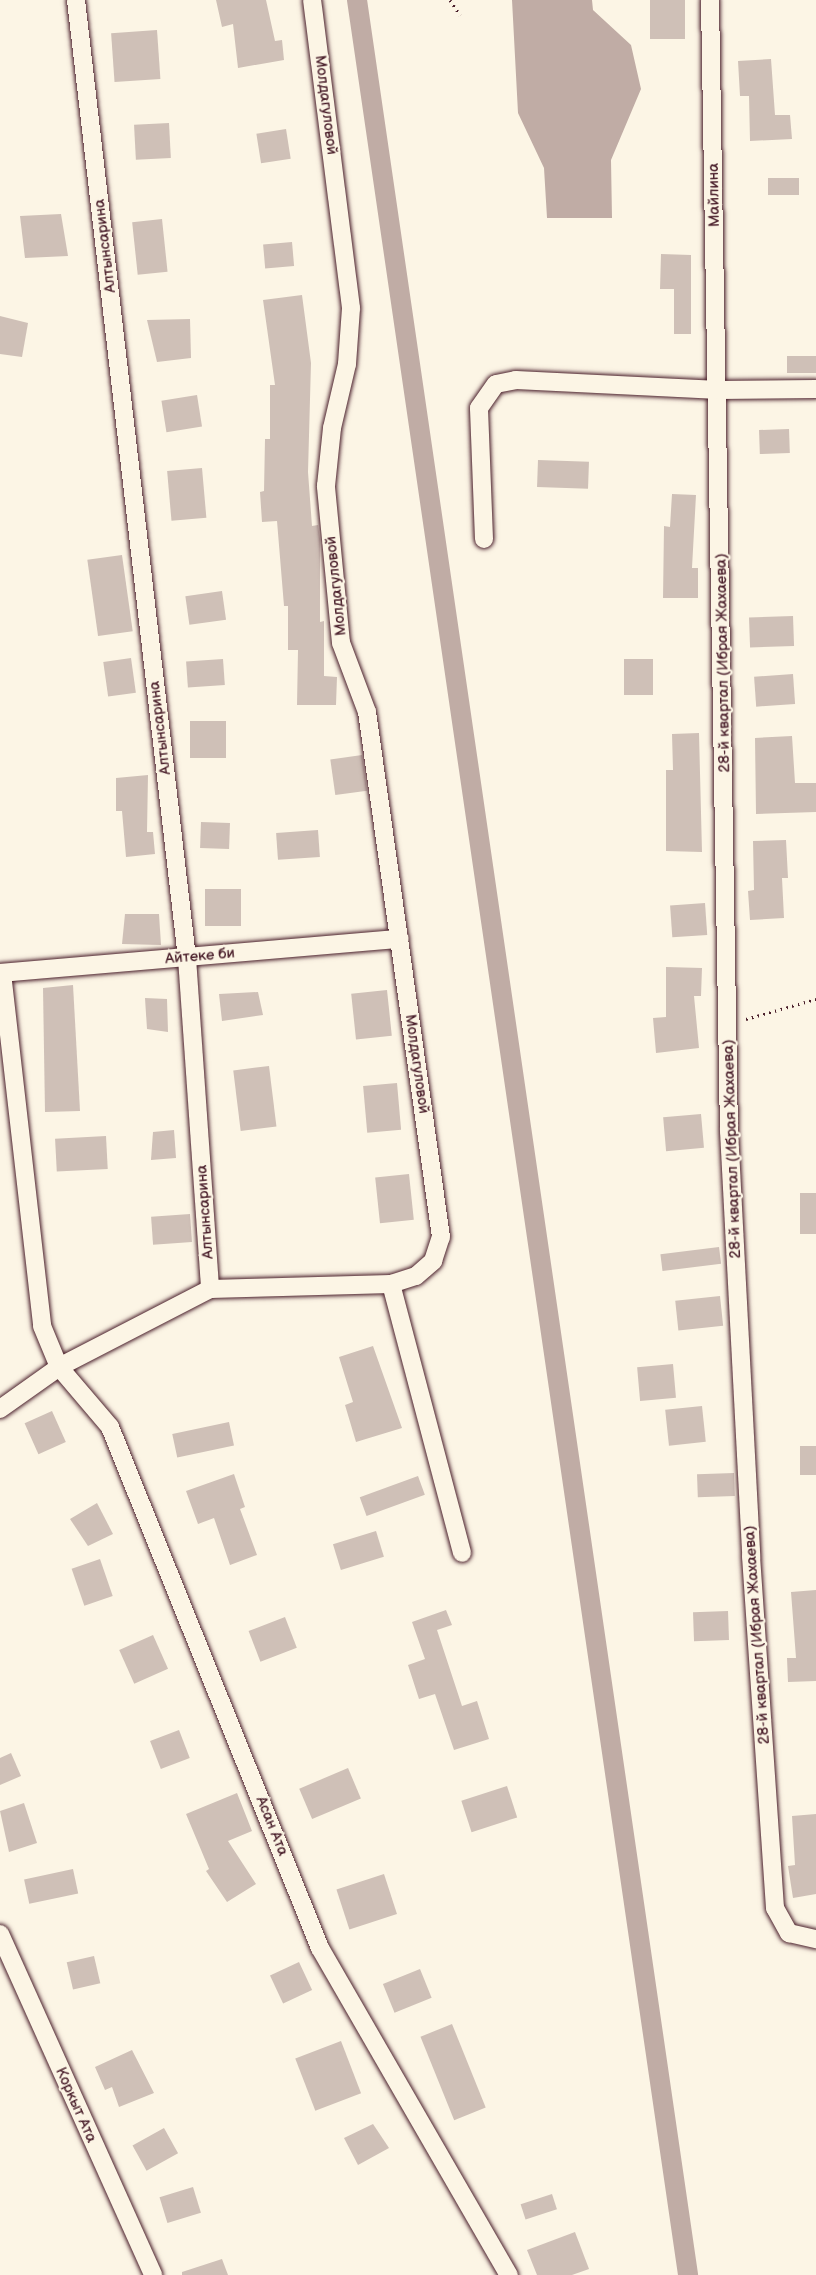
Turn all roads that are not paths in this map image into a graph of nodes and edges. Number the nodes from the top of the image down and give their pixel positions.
1 (76, 0) edge
2 (312, 0) edge
3 (710, 0) edge
4 (816, 389) edge
5 (718, 390) junction
6 (484, 539) dead end
7 (400, 939) junction
8 (187, 957) junction
9 (1, 973) edge
10 (391, 1284) junction
11 (210, 1289) junction
12 (59, 1367) junction
13 (0, 1409) edge
14 (462, 1553) dead end
15 (0, 1934) edge
16 (816, 1939) edge
17 (153, 2275) edge
18 (509, 2275) edge

1 - 8 street, Алтынсарина
2 - 7 street, Молдагуловой
3 - 5 street, Майлина
4 - 5 street
5 - 6 street
5 - 16 street, 28-й квартал (Ибрая Жахаева)
7 - 8 street, Айтеке би
7 - 10 street, Молдагуловой
8 - 9 street, Айтеке би
8 - 11 street, Алтынсарина
9 - 12 street
10 - 11 street, Молдагуловой
10 - 14 street
11 - 12 street
12 - 13 street
12 - 18 street, Асан Ата
15 - 17 street, Коркыт Ата

